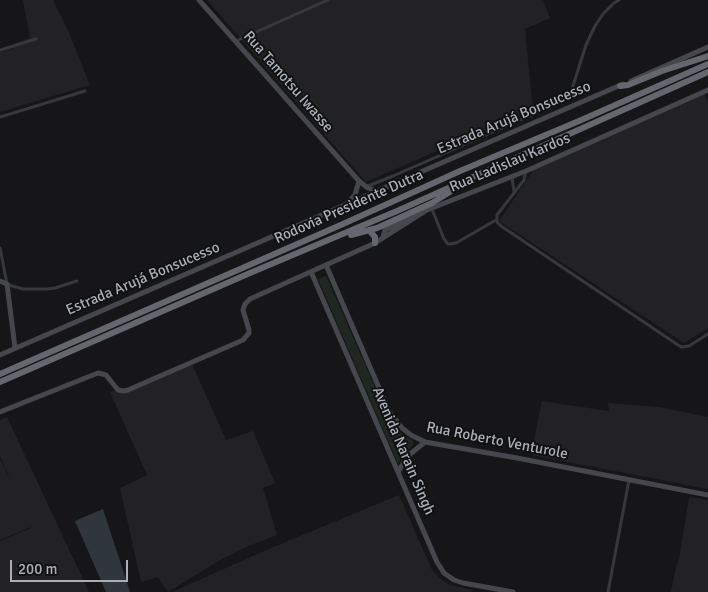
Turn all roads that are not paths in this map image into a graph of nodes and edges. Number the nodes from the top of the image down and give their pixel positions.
1 (199, 0) edge
2 (328, 0) edge
3 (619, 0) edge
4 (36, 39) dead end
5 (236, 42) junction
6 (708, 47) edge
7 (0, 50) edge
8 (708, 56) edge
9 (708, 64) edge
10 (708, 72) edge
11 (620, 86) junction
12 (708, 90) edge
13 (85, 91) dead end
14 (0, 117) edge
15 (526, 171) junction
16 (512, 177) junction
17 (471, 179) junction
18 (358, 181) junction
19 (365, 186) junction
20 (377, 191) junction
21 (514, 191) junction
22 (441, 198) junction
23 (348, 203) junction
24 (430, 210) junction
25 (496, 220) junction
26 (369, 230) junction
27 (331, 240) junction
28 (375, 242) junction
29 (0, 248) edge
30 (326, 265) junction
31 (311, 272) junction
32 (0, 281) edge
33 (77, 281) dead end
34 (6, 284) junction
35 (708, 334) edge
36 (15, 348) junction
37 (0, 355) edge
38 (0, 374) edge
39 (0, 382) edge
40 (0, 412) edge
41 (425, 442) junction
42 (398, 472) junction
43 (629, 479) junction
44 (708, 495) edge
45 (513, 592) edge
46 (608, 592) edge

1 - 5 street, Rua Tamotsu Iwasse
2 - 5 street
3 - 19 street
4 - 7 street
5 - 18 street, Rua Tamotsu Iwasse
6 - 11 street, Estrada Arujá Bonsucesso
8 - 11 highway
9 - 38 highway, Rodovia Presidente Dutra
10 - 17 highway, Rodovia Presidente Dutra
11 - 20 street, Estrada Arujá Bonsucesso
12 - 15 street, Rua Ladislau Kardos
13 - 14 street
15 - 16 street, Rua Ladislau Kardos
15 - 21 street
16 - 21 street
16 - 24 street, Rua Ladislau Kardos
17 - 22 highway
17 - 27 highway, Rodovia Presidente Dutra
18 - 19 street, Rua Tamotsu Iwasse
18 - 23 street
19 - 20 street, Rua Tamotsu Iwasse
20 - 23 street, Estrada Arujá Bonsucesso
21 - 25 street
22 - 24 highway
22 - 26 highway
23 - 36 street, Estrada Arujá Bonsucesso
24 - 25 street
24 - 28 street, Rua Ladislau Kardos
25 - 35 street
26 - 27 highway
26 - 28 highway
27 - 39 highway, Rodovia Presidente Dutra
28 - 30 street
29 - 34 street
30 - 31 street
30 - 41 street, Rua Roberto Venturole
31 - 40 street
31 - 42 street, Avenida Narain Singh
32 - 34 street
33 - 34 street
34 - 36 street
36 - 37 street, Estrada Arujá Bonsucesso
41 - 42 street
41 - 43 street, Rua Roberto Venturole
42 - 45 street, Avenida Narain Singh
43 - 44 street, Rua Roberto Venturole
43 - 46 street

